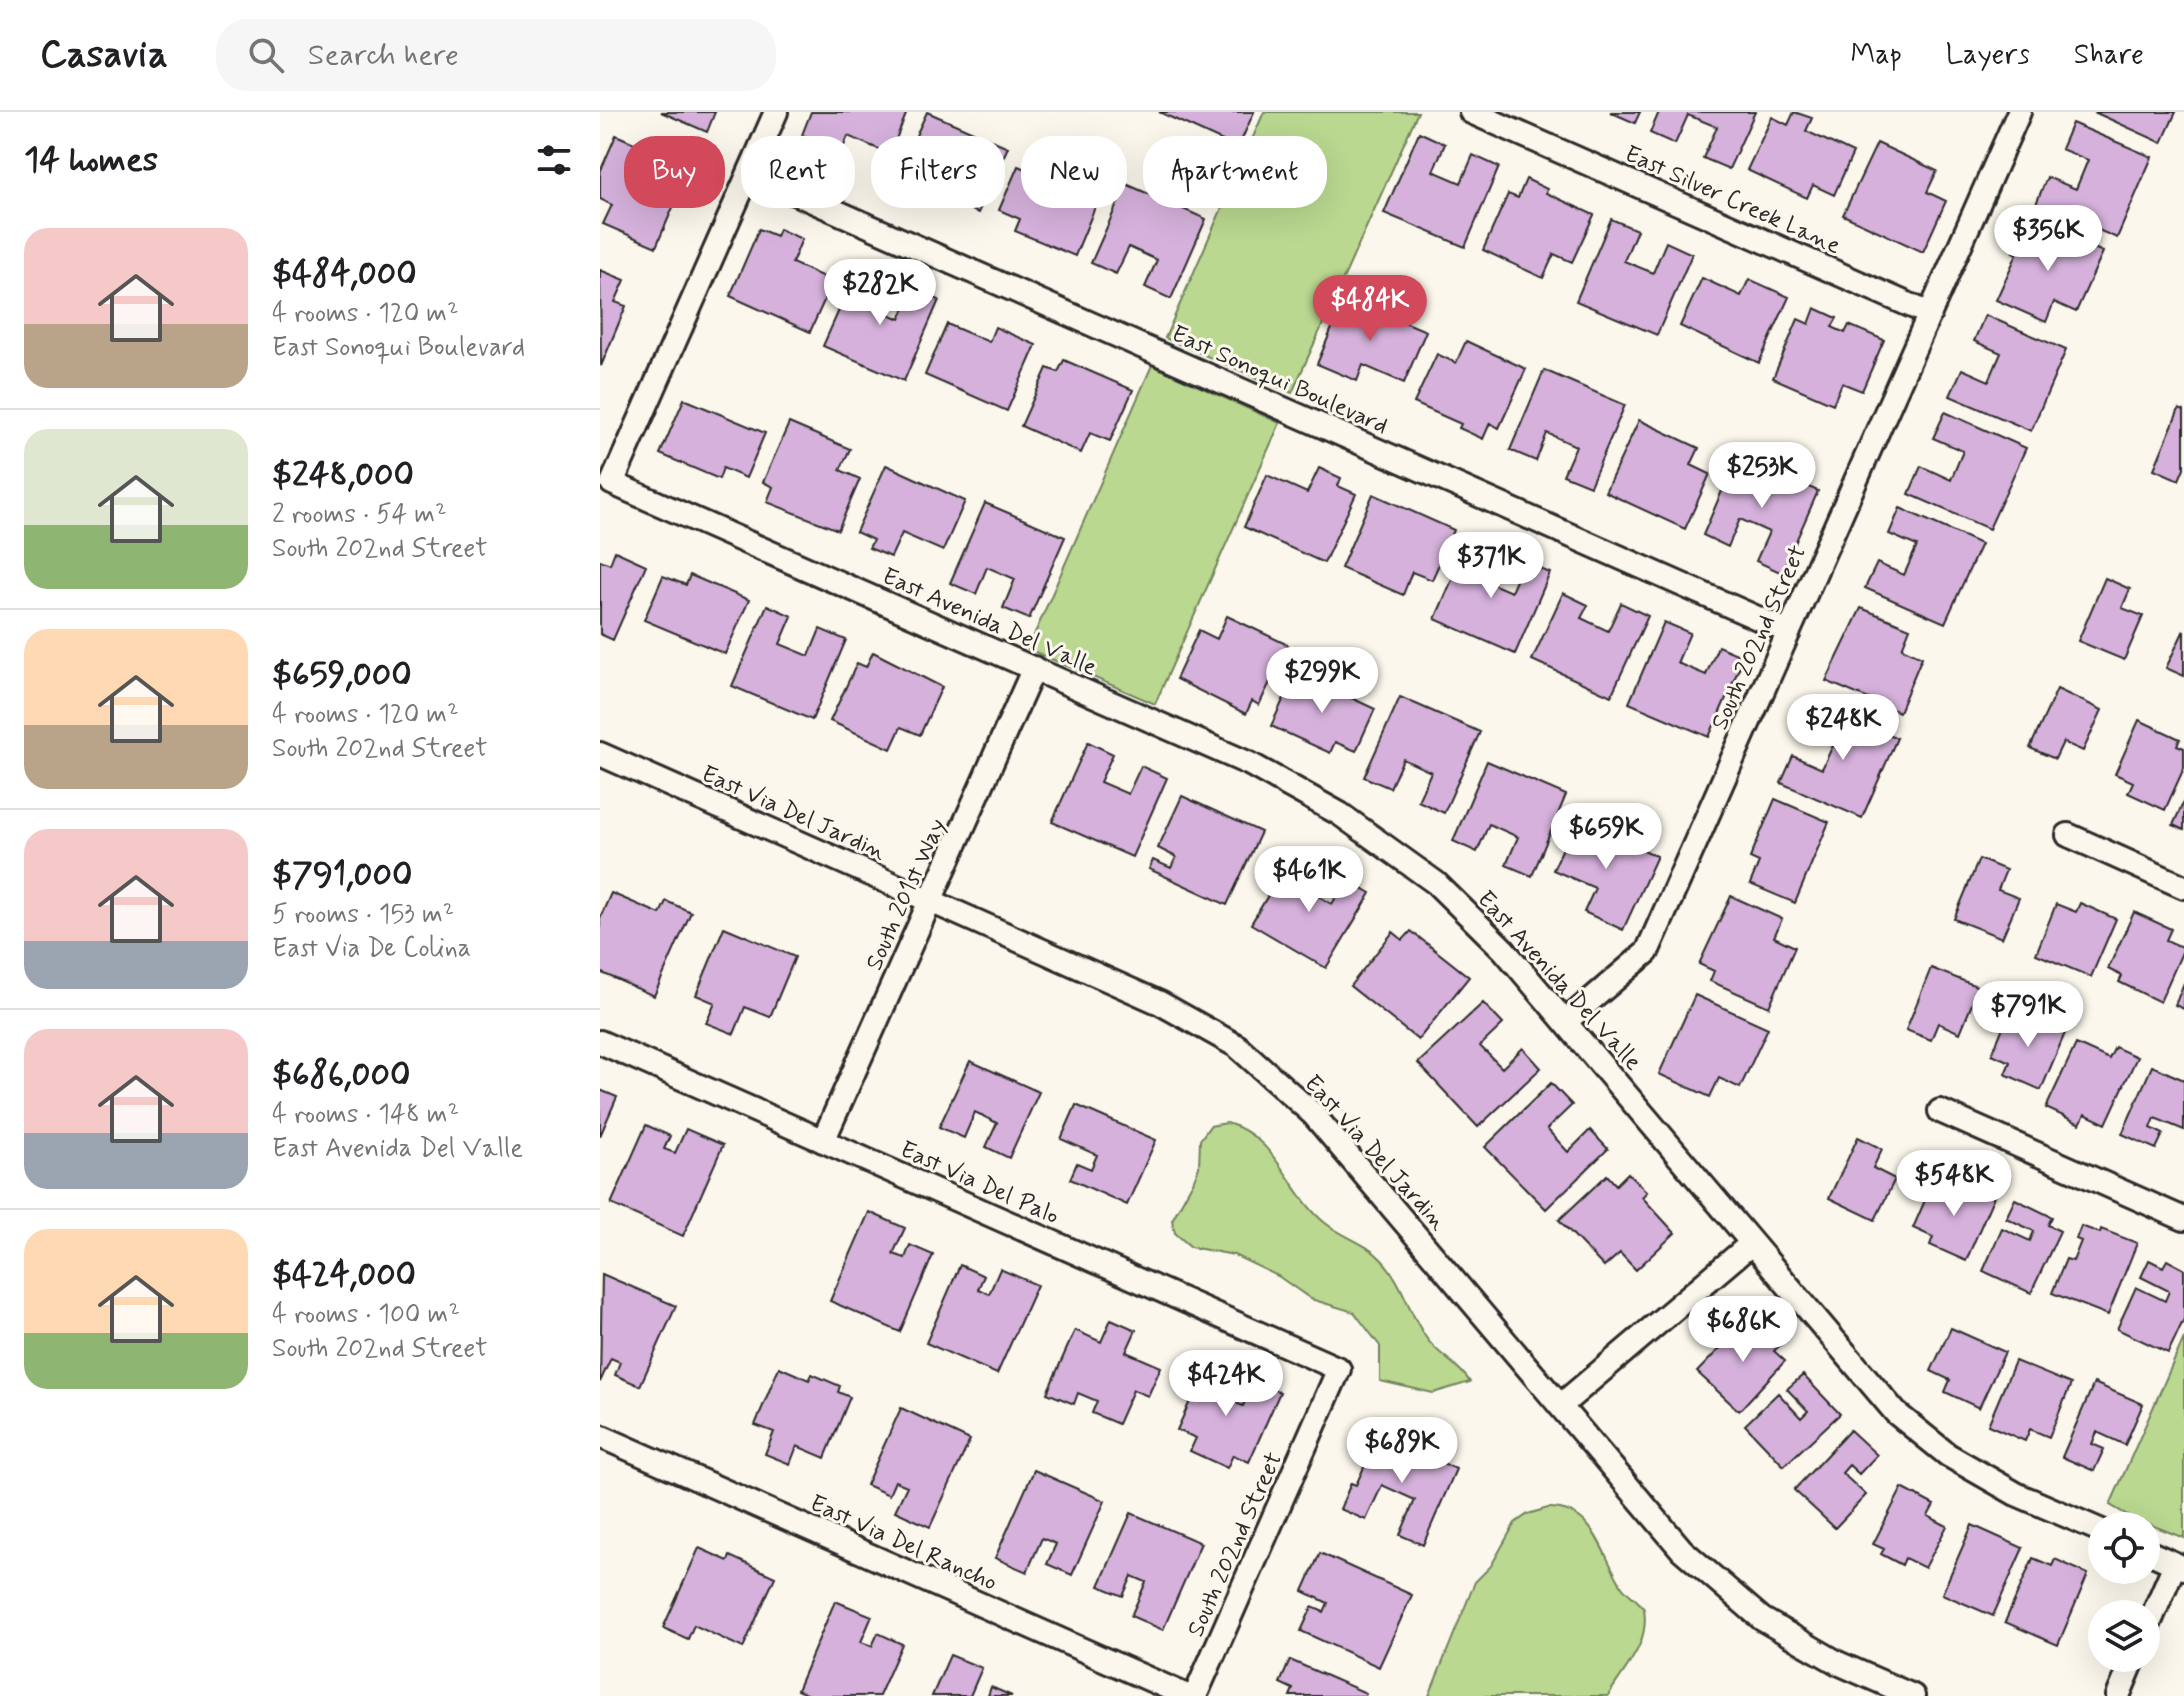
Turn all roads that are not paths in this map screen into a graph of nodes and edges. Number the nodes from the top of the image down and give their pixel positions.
1 (776, 112) edge
2 (1471, 112) edge
3 (2019, 112) edge
4 (765, 136) edge
5 (741, 191) edge
6 (828, 208) edge
7 (1930, 314) junction
8 (1789, 632) junction
9 (1034, 668) junction
10 (600, 754) edge
11 (2068, 835) dead end
12 (2184, 887) edge
13 (930, 901) junction
14 (1565, 1022) junction
15 (600, 1042) edge
16 (1940, 1111) dead end
17 (823, 1141) junction
18 (2184, 1219) edge
19 (1752, 1243) junction
20 (1339, 1369) joint
21 (1560, 1406) junction
22 (600, 1436) edge
23 (2088, 1525) edge
24 (2160, 1557) edge
25 (2180, 1566) edge
26 (2160, 1604) edge
27 (2128, 1672) edge
28 (1187, 1696) edge
29 (1195, 1696) edge
30 (1913, 1696) edge
31 (2118, 1696) edge

1 - 4 street
2 - 7 street, East Silver Creek Lane
3 - 7 street, South 202nd Street
5 - 9 street, East Avenida Del Valle
6 - 8 street, East Sonoqui Boulevard
7 - 8 street, South 202nd Street
8 - 14 street, South 202nd Street
9 - 13 street, South 201st Way
9 - 14 street, East Avenida Del Valle
10 - 13 street, East Via Del Jardin
11 - 12 street
13 - 17 street, South 201st Way
13 - 21 street, East Via Del Jardin
14 - 19 street, East Avenida Del Valle
15 - 17 street, East Via Del Palo
16 - 18 street
17 - 20 street, East Via Del Palo
19 - 21 street
19 - 23 street, East Avenida Del Valle
20 - 29 street, South 202nd Street
21 - 30 street, East Via Del Jardin
22 - 28 street, East Via Del Rancho
24 - 25 street
25 - 26 street
27 - 31 street

